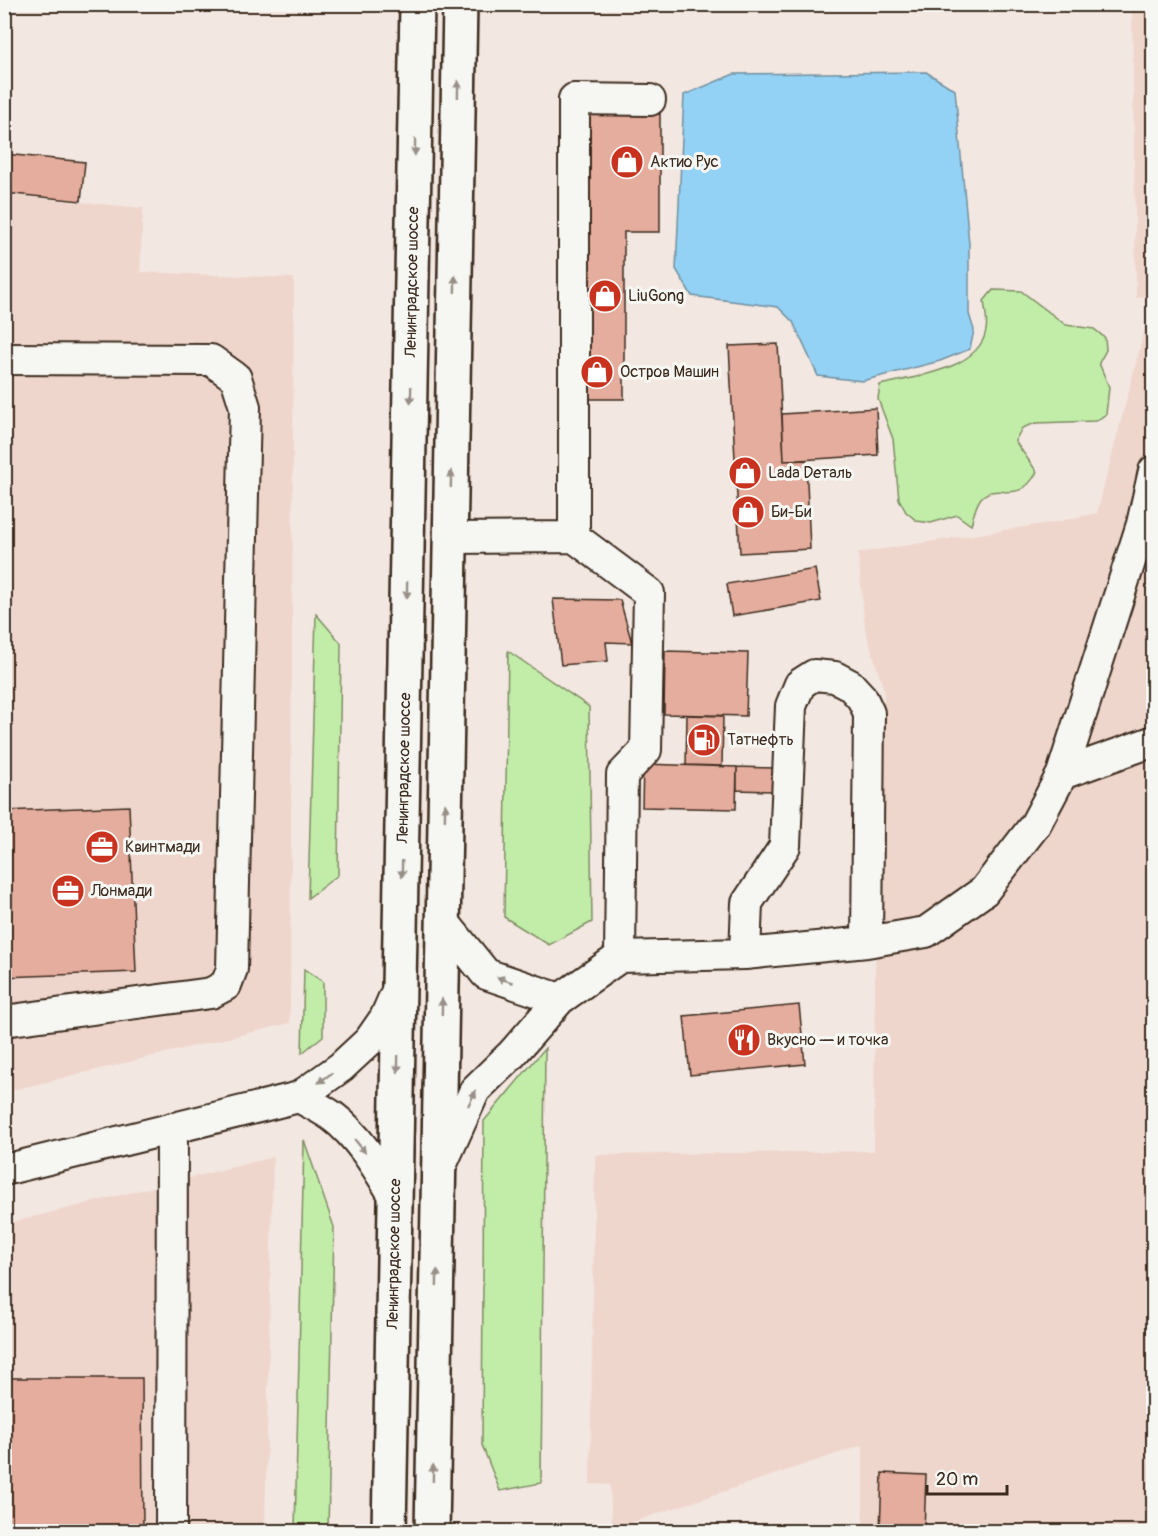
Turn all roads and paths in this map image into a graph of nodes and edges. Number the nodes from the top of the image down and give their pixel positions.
1 (417, 4) edge
2 (460, 4) edge
3 (650, 100) dead end
4 (4, 359) edge
5 (1154, 471) edge
6 (574, 537) junction
7 (450, 538) junction
8 (1154, 741) edge
9 (1062, 774) junction
10 (443, 921) junction
11 (867, 942) junction
12 (745, 954) junction
13 (620, 957) junction
14 (400, 985) junction
15 (560, 999) junction
16 (4, 1021) edge
17 (299, 1097) junction
18 (171, 1128) junction
19 (4, 1170) edge
20 (439, 1170) junction
21 (395, 1197) junction
22 (171, 1532) edge
23 (389, 1532) edge
24 (432, 1532) edge

1 -> 14 highway, Ленинградское шоссе
7 -> 2 highway
3 - 6 street
4 - 16 street
5 - 9 street
6 - 7 street
6 - 13 street
10 -> 7 highway
8 - 9 street
9 - 11 street
15 -> 10 street
20 -> 10 highway
11 - 12 street
11 - 12 street
12 - 13 street
13 - 15 street
14 -> 17 street
14 -> 21 highway, Ленинградское шоссе
20 -> 15 street
17 - 18 street
17 -> 21 street
18 - 19 street
18 - 22 street
24 -> 20 highway
21 - 23 highway, Ленинградское шоссе

